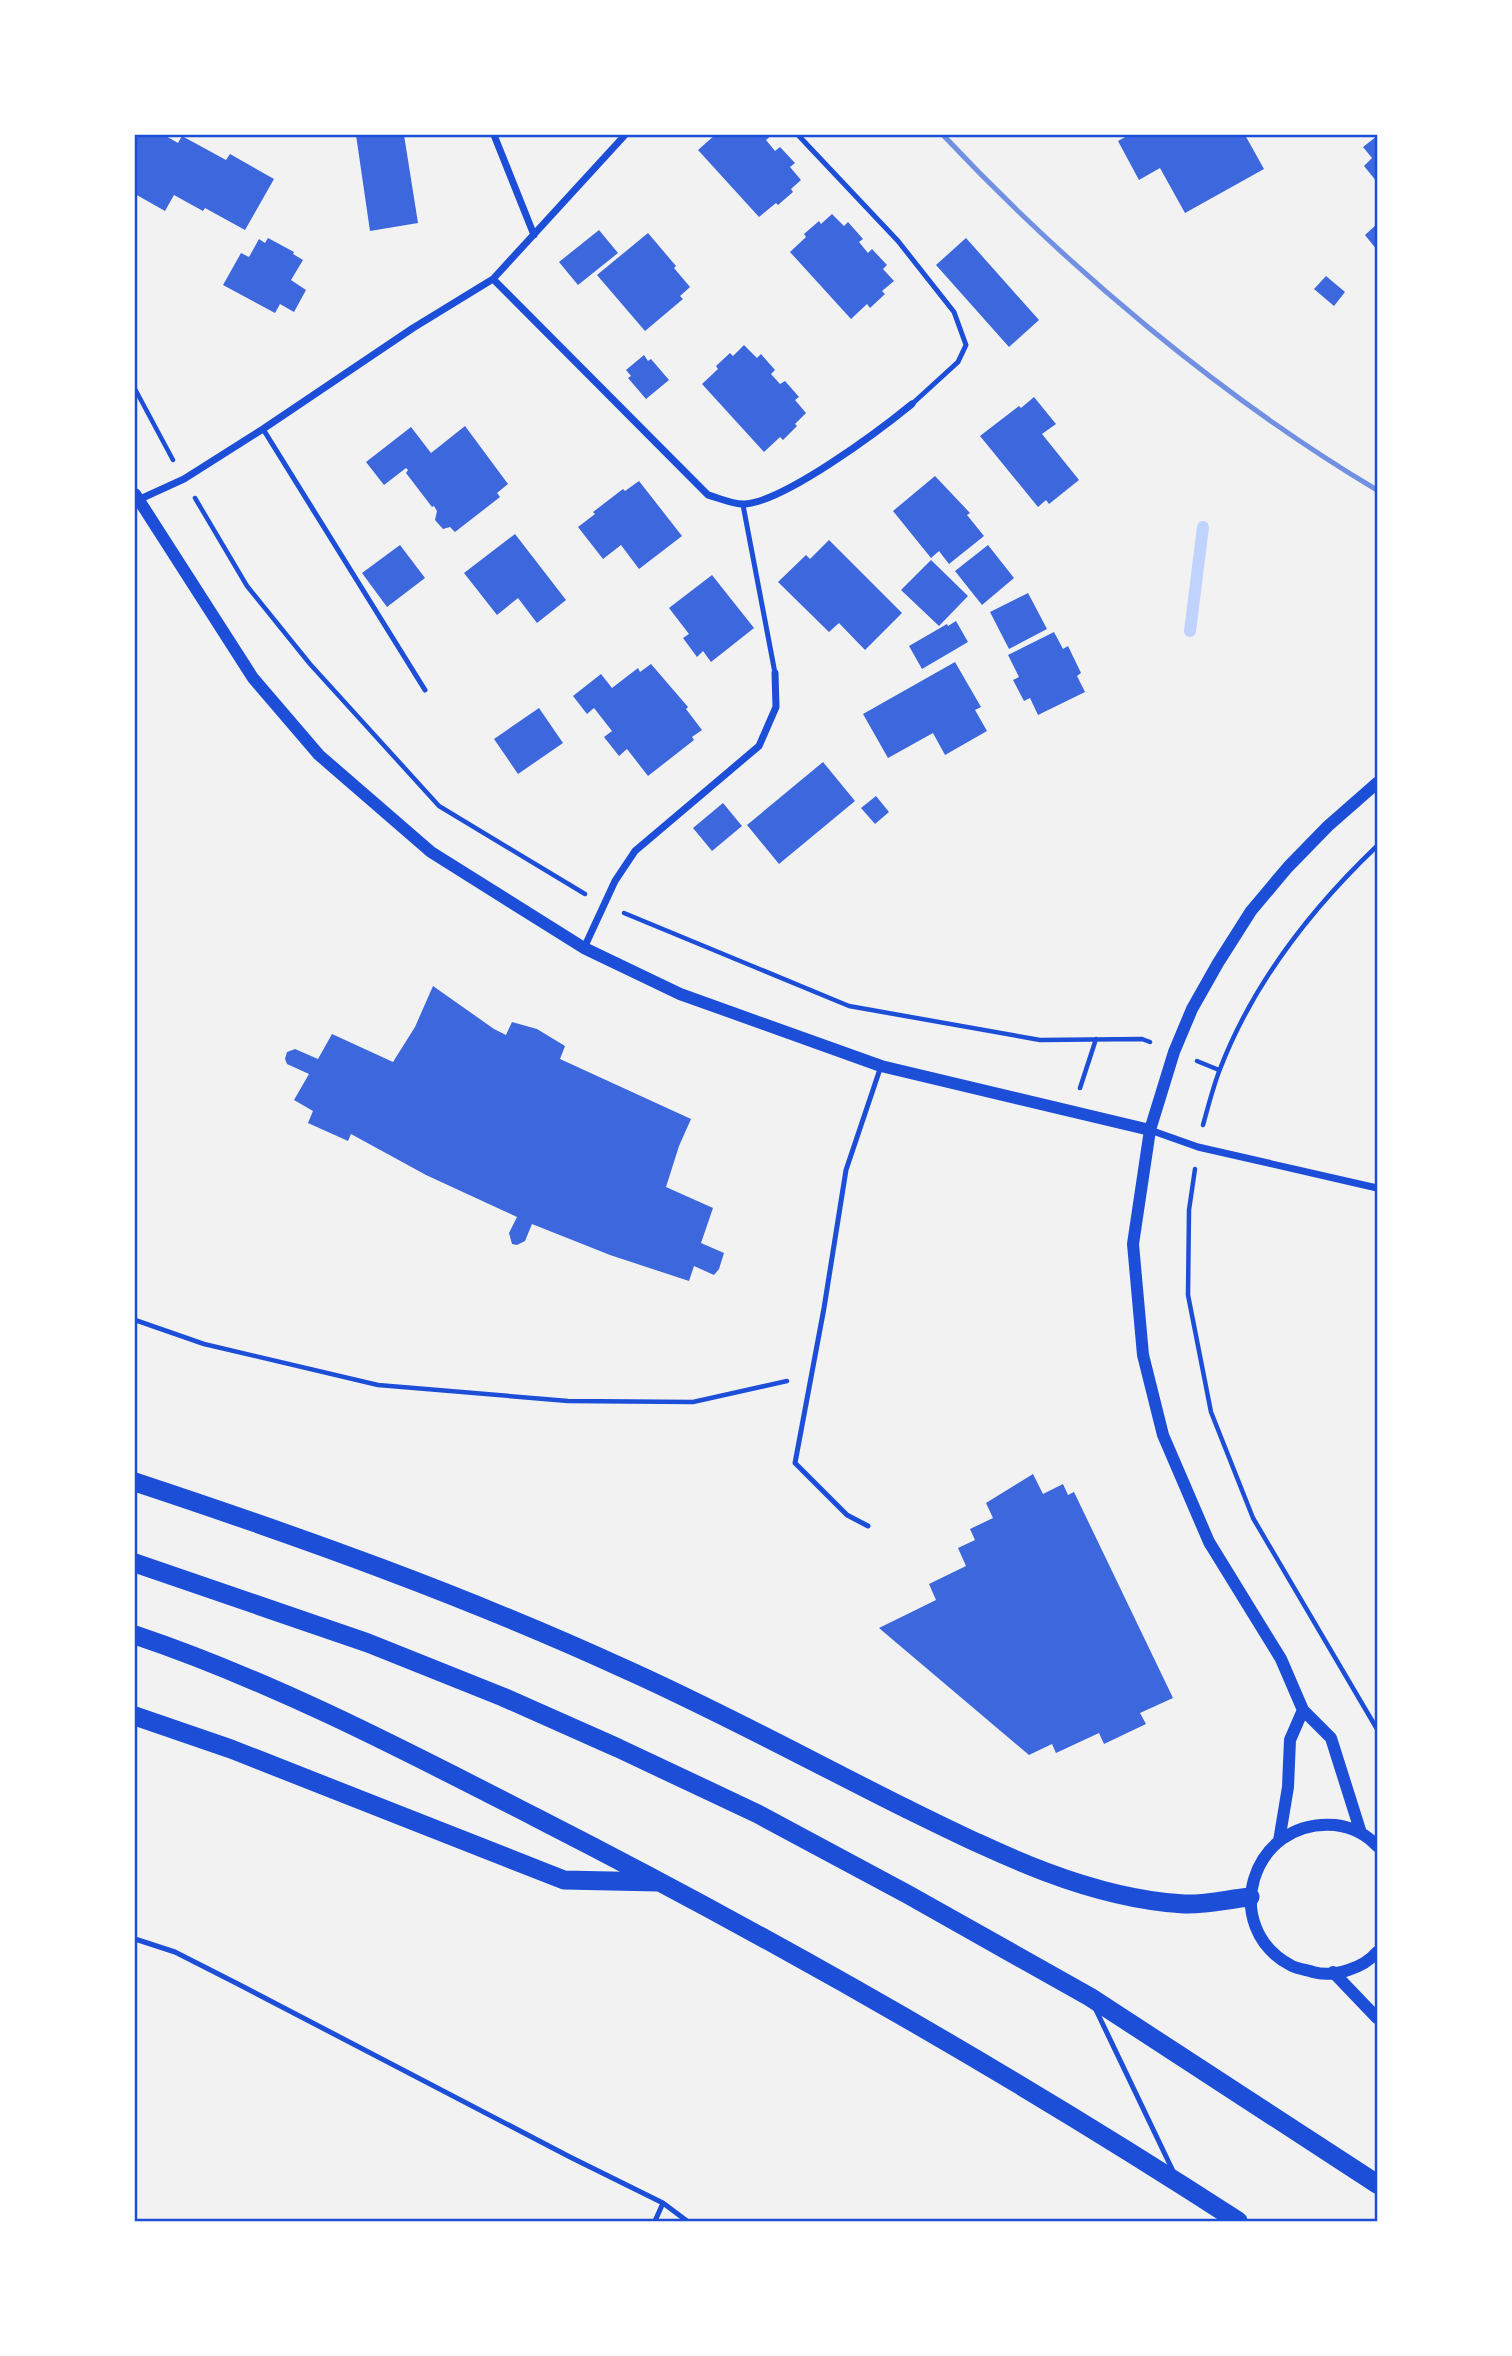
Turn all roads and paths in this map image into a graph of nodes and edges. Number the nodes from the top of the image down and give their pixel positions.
1 (494, 135) edge
2 (625, 135) edge
3 (798, 135) edge
4 (534, 235) junction
5 (493, 279) junction
6 (135, 389) edge
7 (912, 404) joint
8 (263, 429) junction
9 (184, 479) junction
10 (136, 497) edge
11 (743, 505) junction
12 (775, 673) joint
13 (425, 690) dead end
14 (1377, 783) edge
15 (1377, 846) edge
16 (604, 905) junction
17 (584, 948) junction
18 (1096, 1039) junction
19 (1174, 1052) junction
20 (881, 1066) junction
21 (1219, 1070) junction
22 (1073, 1112) junction
23 (1150, 1130) junction
24 (1198, 1147) junction
25 (1377, 1188) edge
26 (135, 1320) edge
27 (811, 1376) junction
28 (135, 1482) edge
29 (868, 1526) dead end
30 (135, 1563) edge
31 (135, 1635) edge
32 (1303, 1710) junction
33 (135, 1716) edge
34 (1377, 1728) edge
35 (1361, 1833) junction
36 (1279, 1841) junction
37 (1377, 1846) edge
38 (662, 1882) junction
39 (1250, 1897) junction
40 (135, 1939) edge
41 (1377, 1952) edge
42 (1333, 1972) junction
43 (1090, 1997) junction
44 (1377, 2018) edge
45 (1180, 2183) junction
46 (1377, 2184) edge
47 (663, 2203) junction
48 (655, 2221) edge
49 (687, 2221) edge
50 (1238, 2221) edge

1 - 4 street
2 - 4 street
3 - 7 lane
4 - 5 street
5 - 8 street
5 - 11 street
6 - 9 path
7 - 11 street
8 - 9 street
8 - 13 lane
9 - 10 street
9 - 16 path
10 - 17 street
11 - 12 lane
12 - 16 street
14 - 19 street
15 - 21 path
16 - 17 street
16 - 18 path
17 - 20 street
18 - 19 path
18 - 22 path
19 - 21 path
19 - 23 street
20 - 22 street
20 - 27 lane
21 - 24 path
22 - 23 street
23 - 24 street
23 - 32 street
24 - 25 street
24 - 34 path
26 - 27 path
27 - 29 lane
28 - 39 highway
30 - 43 highway
31 - 38 highway
32 - 35 street
32 - 36 street
33 - 38 highway
35 - 36 street
35 - 37 street
36 - 39 street
38 - 45 highway
39 - 42 street
40 - 47 lane
41 - 42 street
42 - 44 street
43 - 45 lane
43 - 46 highway
45 - 50 highway
47 - 48 lane
47 - 49 lane

